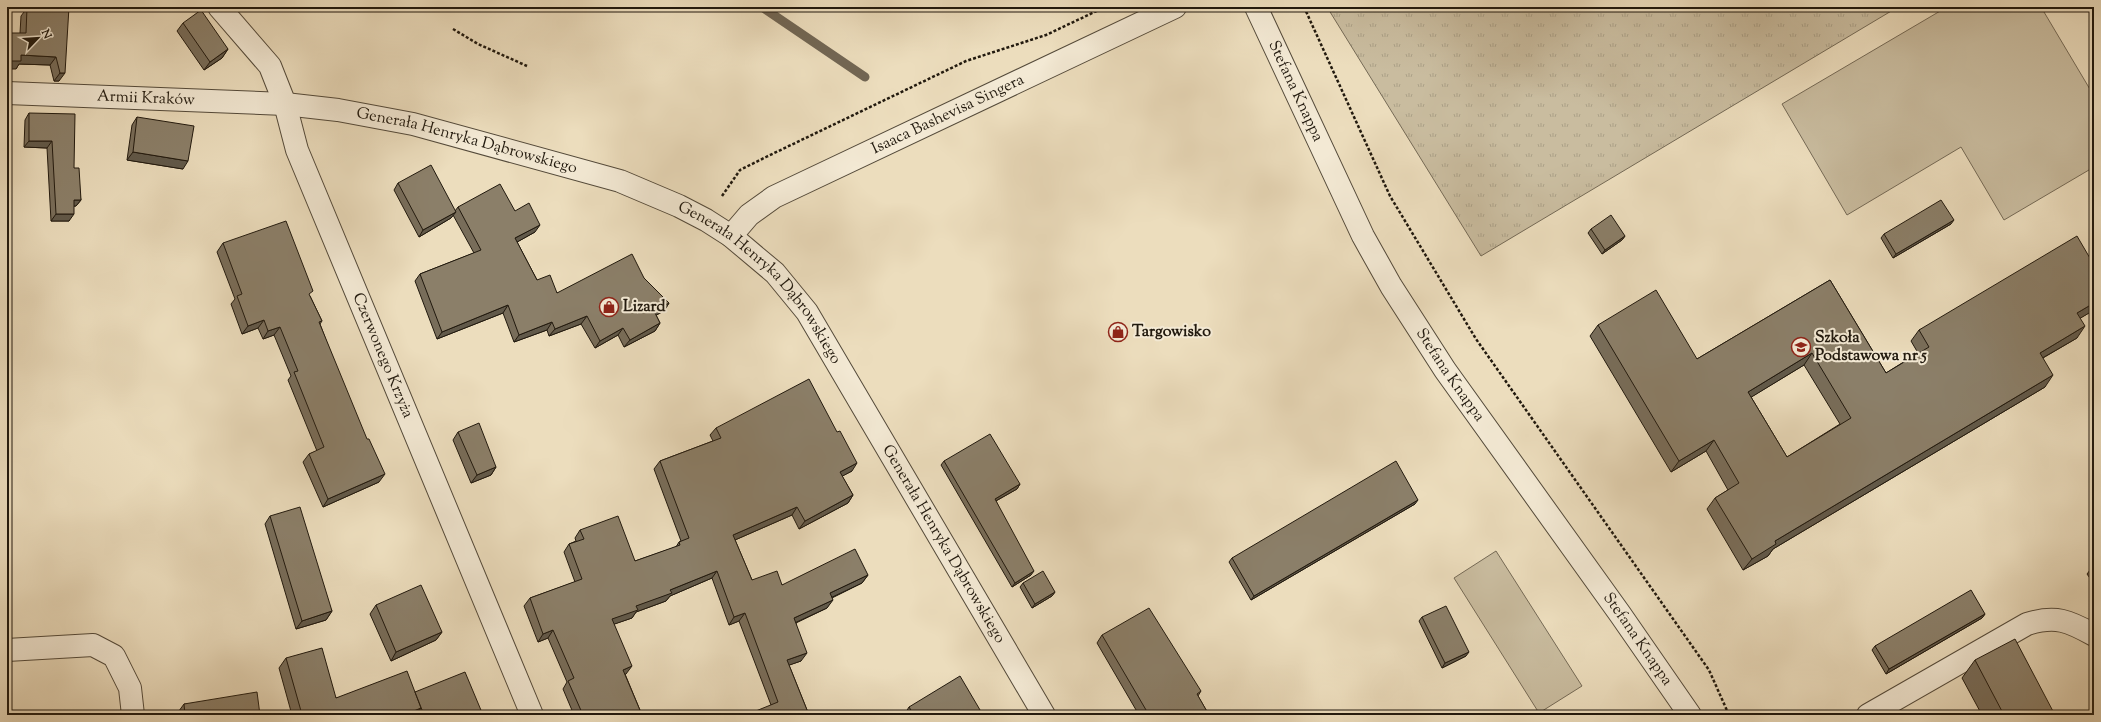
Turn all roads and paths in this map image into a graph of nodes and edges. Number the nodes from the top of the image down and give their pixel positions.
1 (219, 7) edge
2 (1105, 7) edge
3 (1175, 7) edge
4 (1256, 7) edge
5 (1304, 7) edge
6 (452, 29) dead end
7 (527, 66) dead end
8 (7, 93) edge
9 (285, 104) junction
10 (722, 196) dead end
11 (731, 236) junction
12 (2094, 635) edge
13 (7, 650) edge
14 (2094, 710) edge
15 (134, 715) edge
16 (532, 715) edge
17 (1044, 715) edge
18 (1690, 715) edge
19 (1729, 715) edge
20 (1868, 715) edge
21 (2092, 715) edge

1 - 9 street, Czerwonego Krzyża
2 - 10 path
3 - 11 street, Isaaca Bashevisa Singera
4 - 18 street, Stefana Knappa
5 - 19 path
6 - 7 path
8 - 9 street, Armii Kraków
9 - 11 street, Generała Henryka Dąbrowskiego
9 - 16 street, Czerwonego Krzyża
11 - 17 street, Generała Henryka Dąbrowskiego
12 - 20 street
13 - 15 street
14 - 21 path

